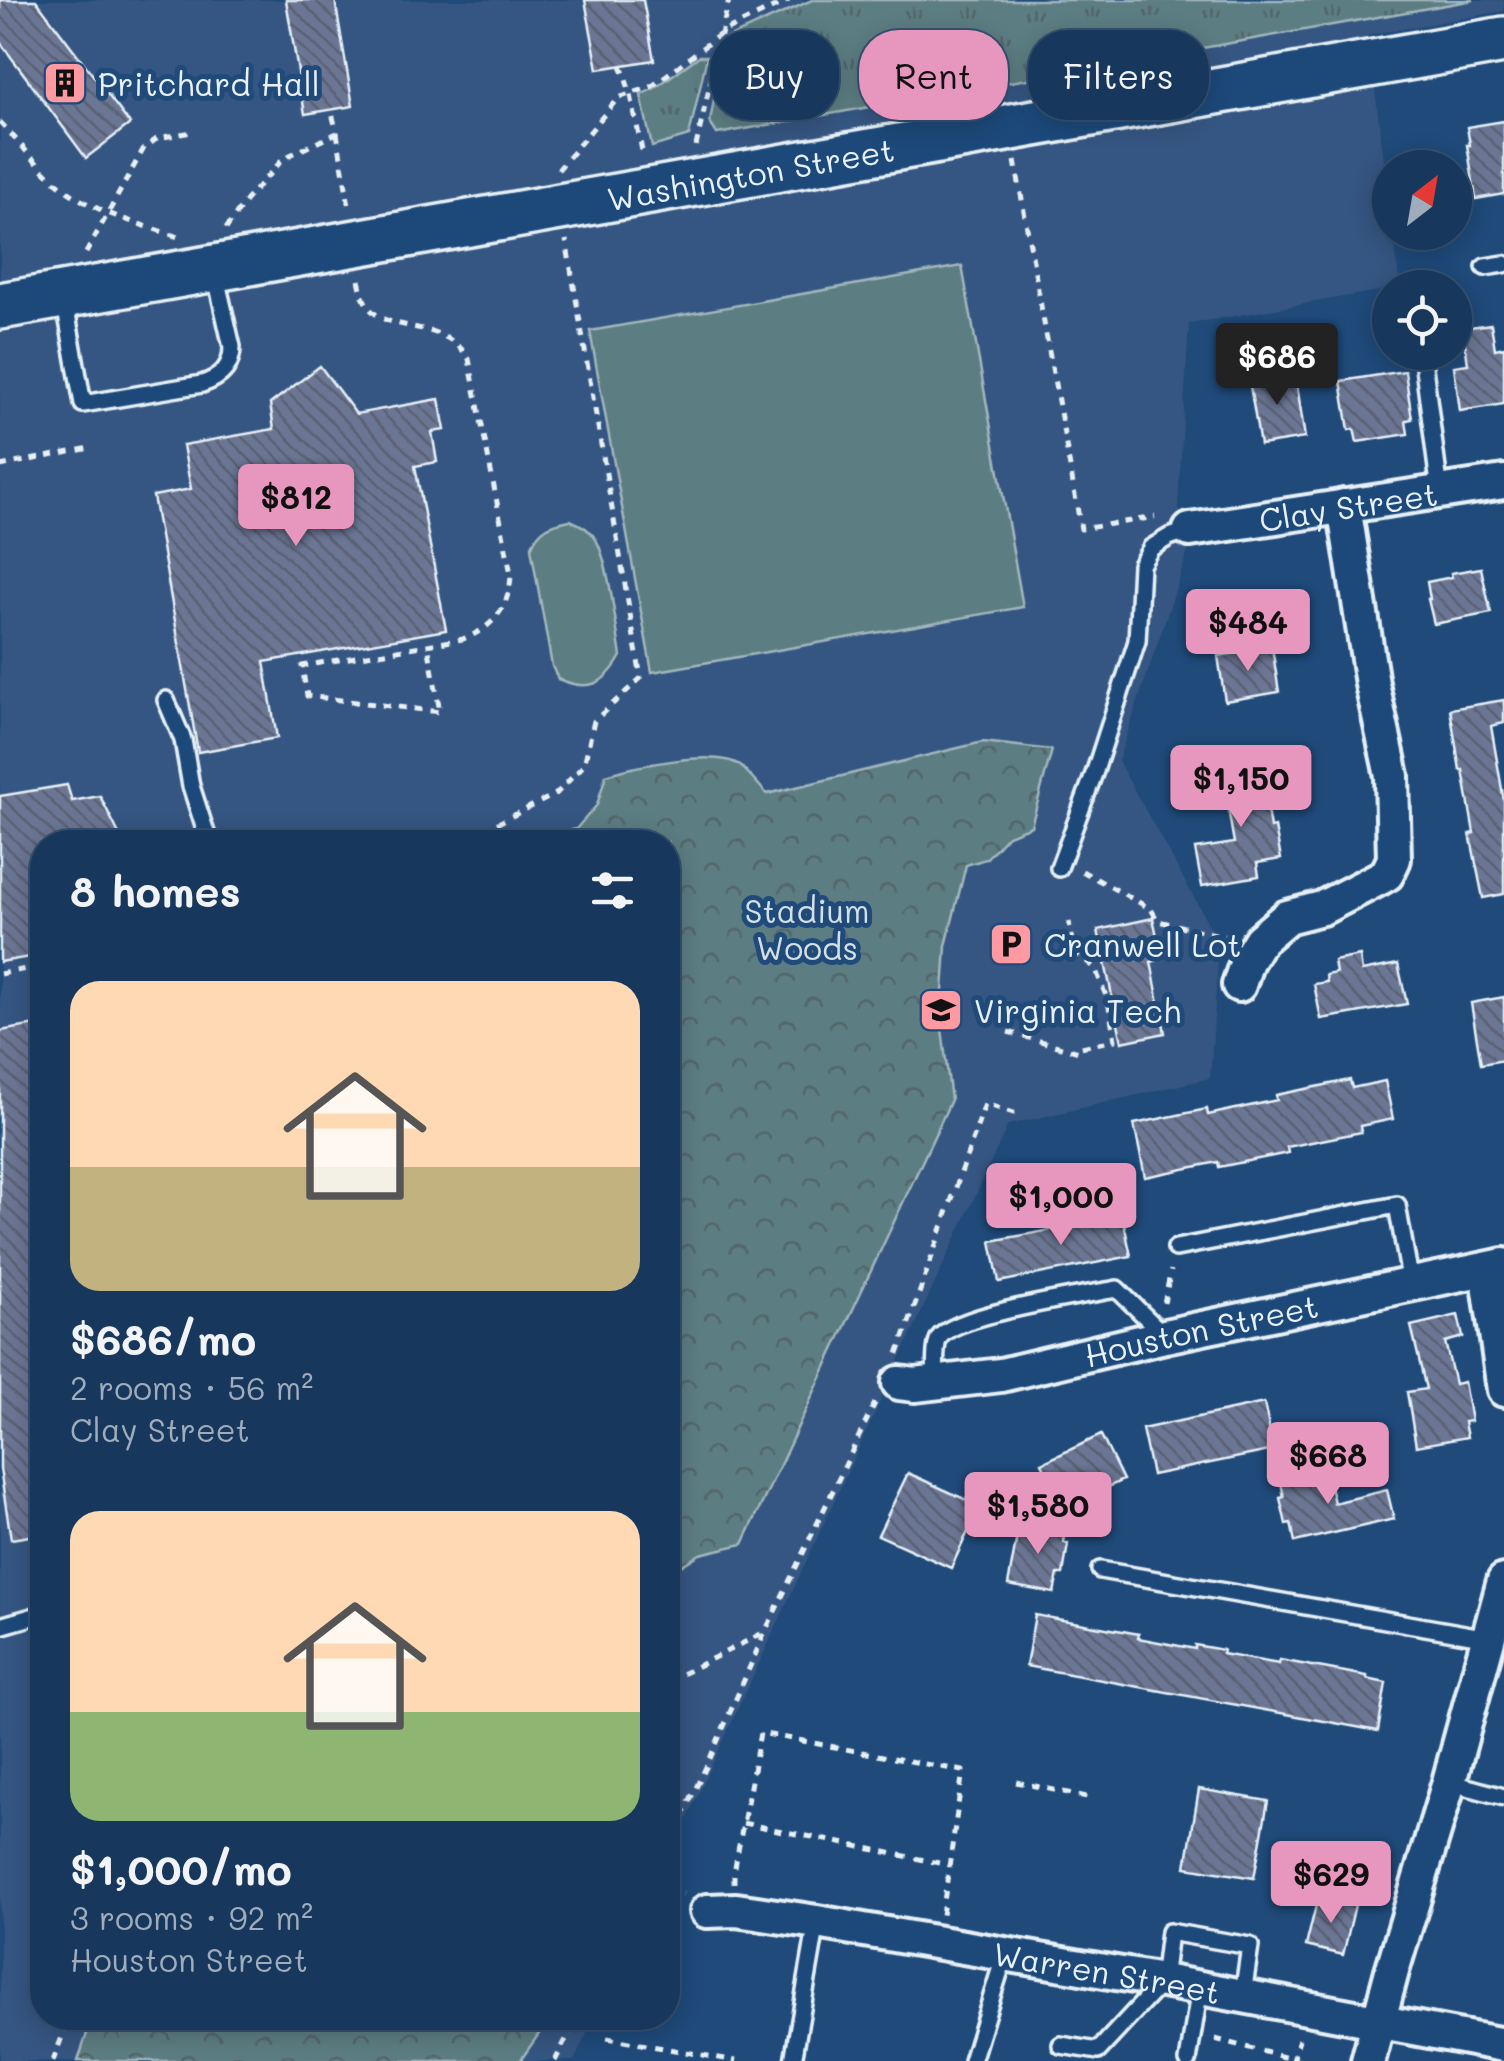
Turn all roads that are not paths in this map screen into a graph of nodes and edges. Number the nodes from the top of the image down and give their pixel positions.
1 (1504, 40) edge
2 (208, 246) junction
3 (1504, 264) edge
4 (1486, 267) dead end
5 (74, 275) junction
6 (0, 306) edge
7 (1424, 370) edge
8 (1504, 482) edge
9 (1440, 492) junction
10 (1344, 506) junction
11 (1180, 522) joint
12 (166, 700) dead end
13 (205, 830) edge
14 (1059, 868) dead end
15 (1239, 986) dead end
16 (1176, 1248) dead end
17 (1496, 1267) edge
18 (1412, 1284) junction
19 (1165, 1336) junction
20 (891, 1380) road end
21 (935, 1384) junction
22 (1504, 1390) edge
23 (1100, 1570) dead end
24 (1504, 1581) edge
25 (30, 1617) edge
26 (0, 1626) edge
27 (1488, 1638) junction
28 (1449, 1782) junction
29 (1504, 1796) edge
30 (710, 1905) road end
31 (817, 1922) junction
32 (1004, 1954) junction
33 (1163, 1980) junction
34 (1200, 1988) junction
35 (1243, 1996) junction
36 (1379, 2020) junction
37 (1504, 2044) edge
38 (1061, 2045) dead end
39 (793, 2061) edge
40 (972, 2061) edge
41 (1188, 2061) edge
42 (1368, 2061) edge

1 - 2 main road, Washington Street
2 - 5 main road, Washington Street
2 - 5 lane
3 - 4 lane
5 - 6 main road, Washington Street
7 - 9 lane
8 - 9 street, Clay Street
9 - 10 street, Clay Street
10 - 11 street, Clay Street
10 - 15 street
11 - 14 lane
12 - 13 lane
16 - 18 lane
17 - 18 street, Houston Street
17 - 22 street
18 - 19 street, Houston Street
19 - 21 street, Houston Street
19 - 21 lane
20 - 21 street, Houston Street
23 - 27 lane
24 - 27 street
25 - 26 lane
27 - 28 street
28 - 29 lane
28 - 36 street
30 - 31 street, Warren Street
31 - 32 street, Warren Street
31 - 39 lane
32 - 33 street, Warren Street
32 - 40 lane
33 - 34 street, Warren Street
33 - 35 lane
33 - 38 lane
34 - 35 street, Warren Street
34 - 41 lane
35 - 36 street, Warren Street
36 - 37 street, Warren Street
36 - 42 street

